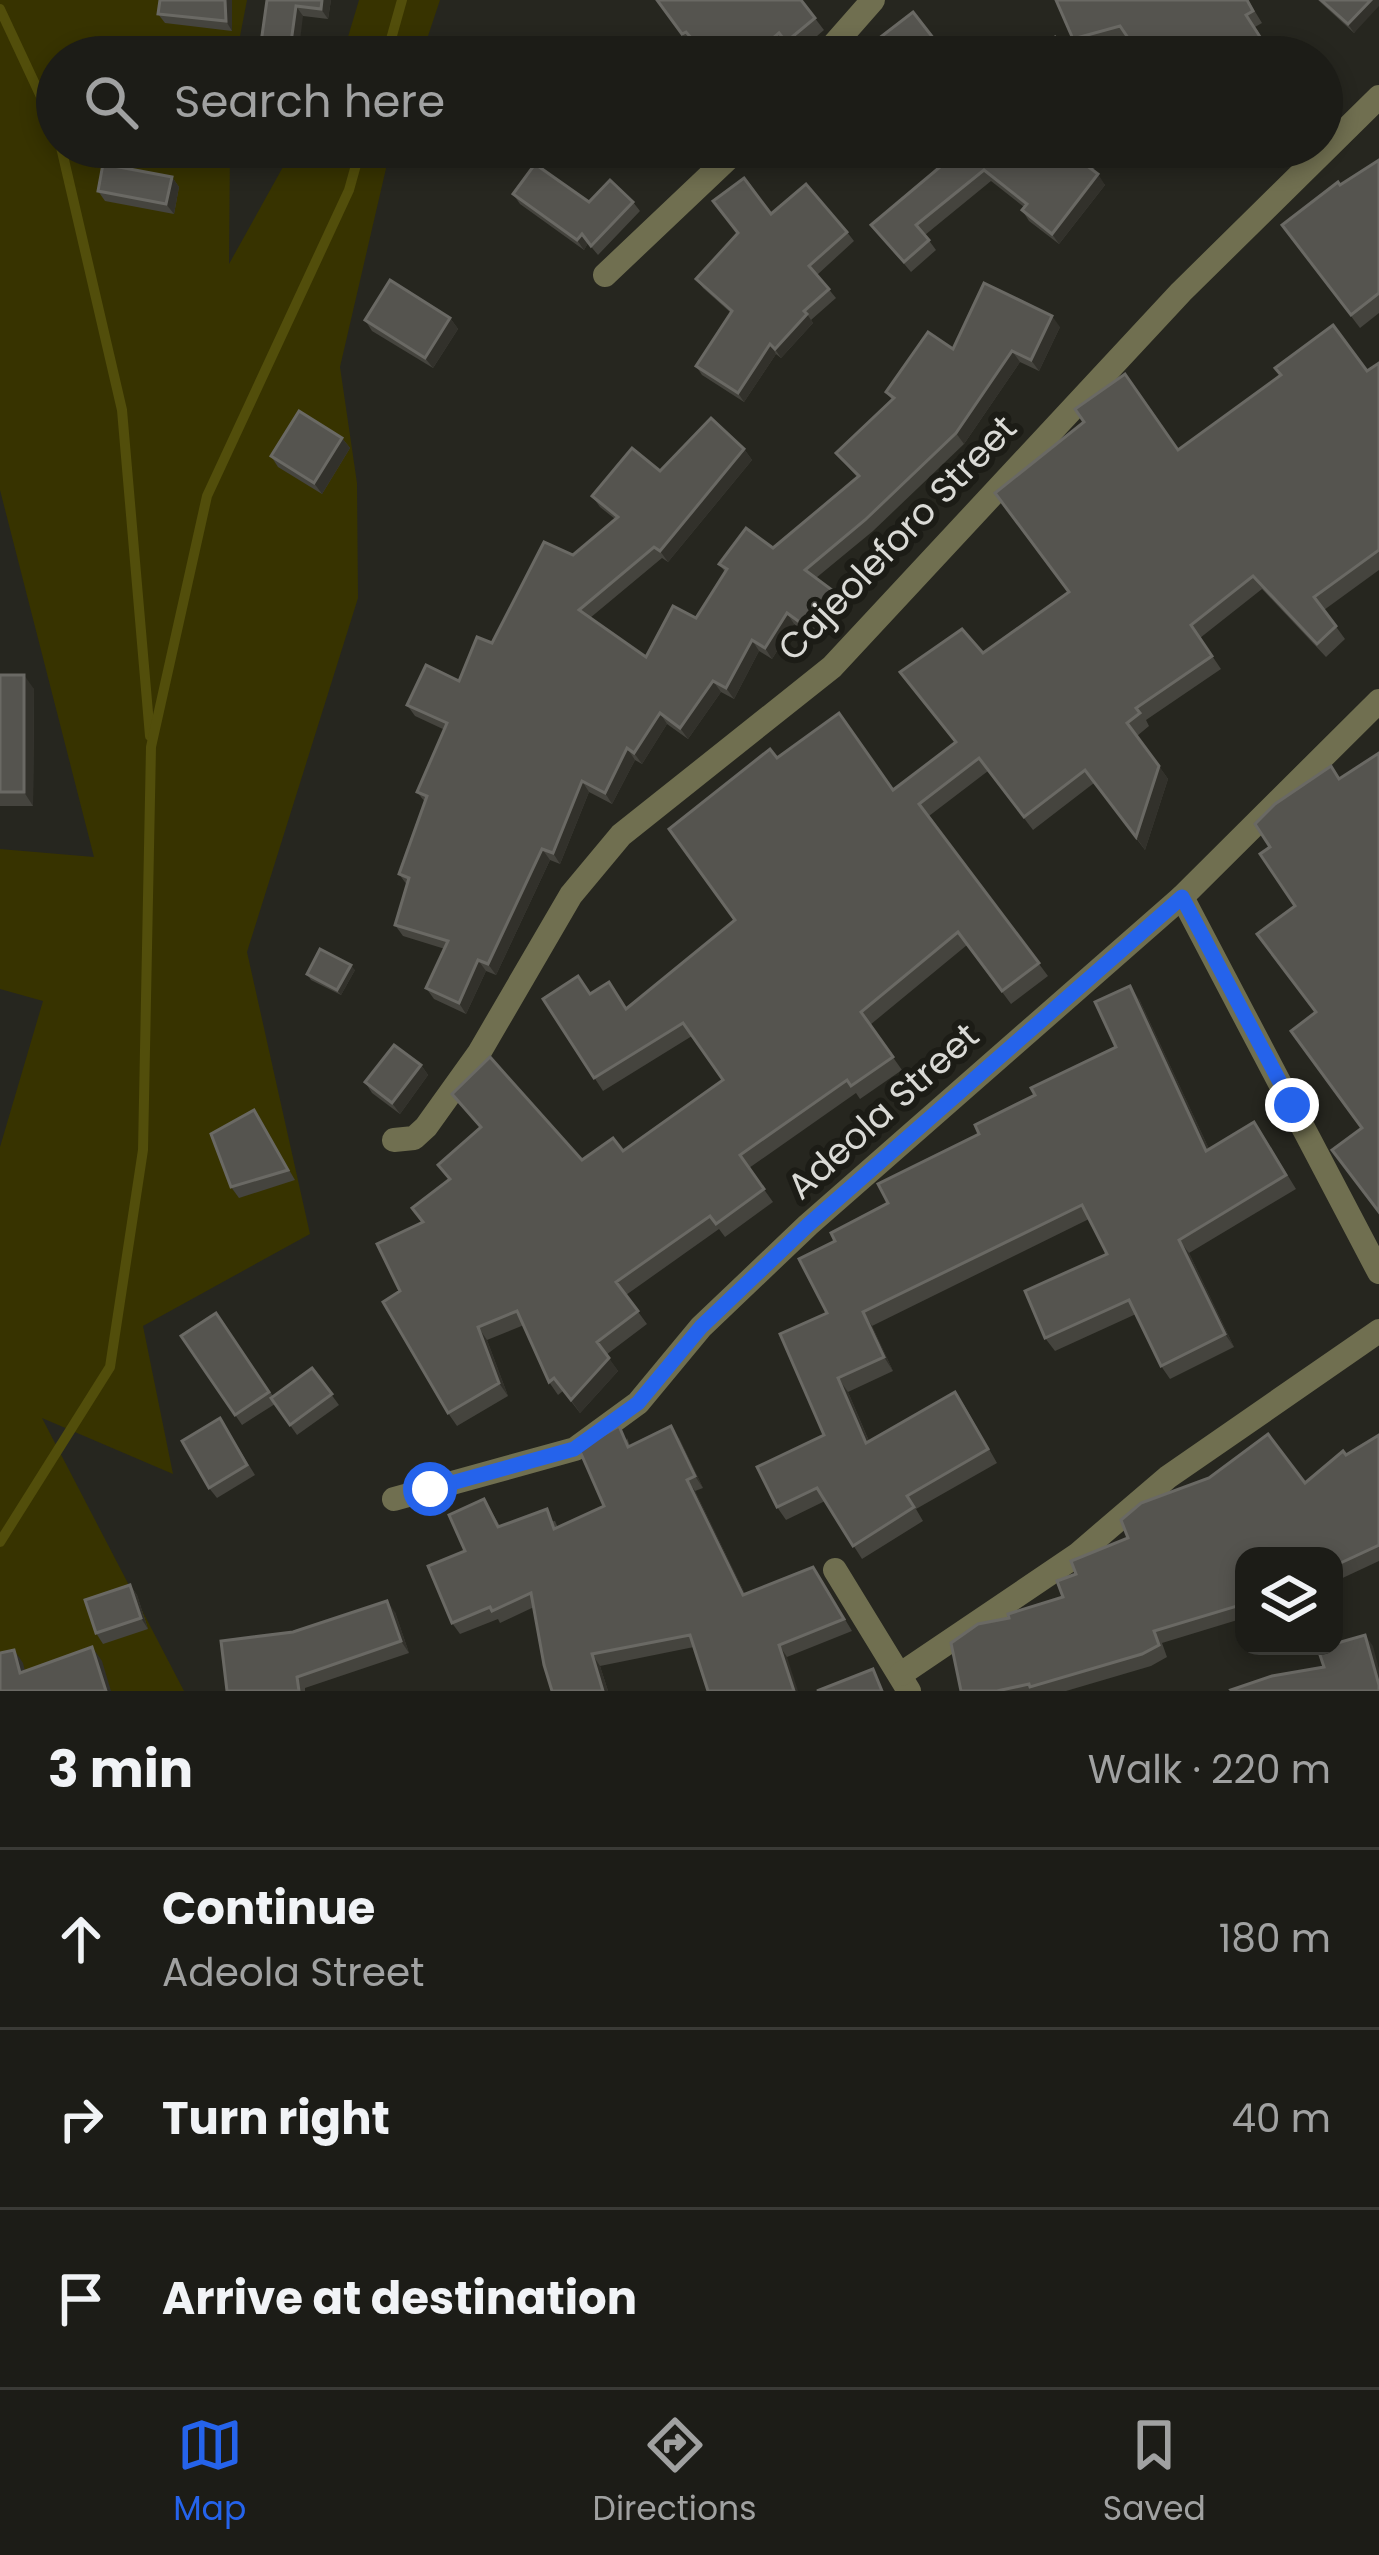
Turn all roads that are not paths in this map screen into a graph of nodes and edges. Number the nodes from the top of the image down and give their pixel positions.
1 (873, 0) edge
2 (841, 36) edge
3 (1379, 97) edge
4 (1343, 132) edge
5 (718, 168) edge
6 (1307, 168) edge
7 (605, 275) dead end
8 (1379, 701) edge
9 (1182, 897) junction
10 (394, 1140) dead end
11 (1379, 1271) edge
12 (1379, 1331) edge
13 (394, 1499) dead end
14 (835, 1570) dead end
15 (905, 1682) edge

1 - 2 street
3 - 4 street, Cajeoleforo Street
5 - 7 street
6 - 10 street, Cajeoleforo Street
8 - 9 street, Adeola Street
9 - 11 street
9 - 13 street, Adeola Street
12 - 15 street
14 - 15 street

